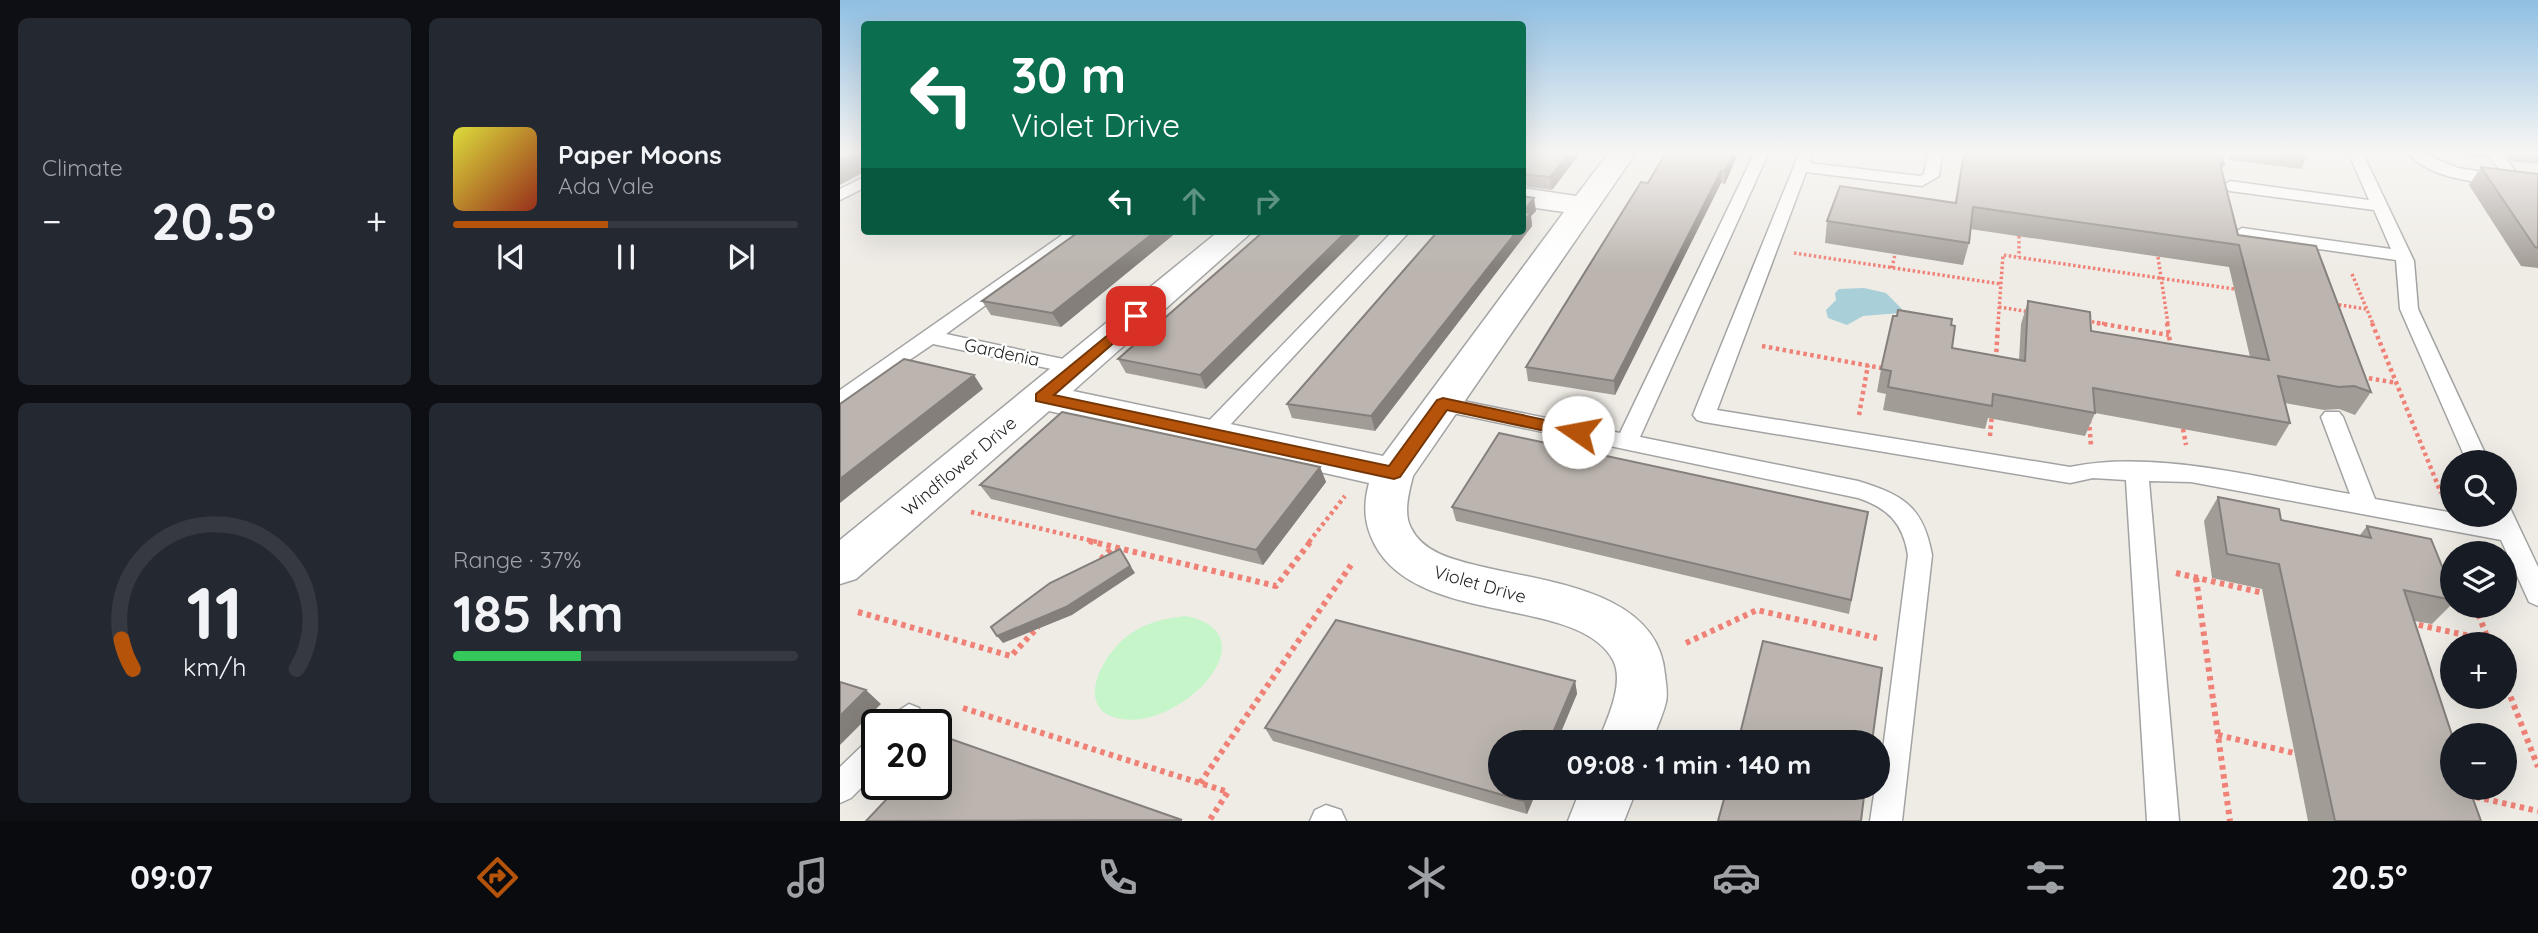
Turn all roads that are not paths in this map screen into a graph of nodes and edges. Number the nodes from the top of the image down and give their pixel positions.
1 (1593, 192) edge
2 (1743, 192) edge
3 (1791, 192) edge
4 (2277, 192) edge
5 (2373, 192) edge
6 (1526, 198) edge
7 (1583, 206) junction
8 (2379, 206) junction
9 (2242, 233) edge
10 (1073, 235) edge
11 (1233, 235) edge
12 (1398, 235) edge
13 (2402, 256) junction
14 (929, 337) junction
15 (1075, 368) junction
16 (1042, 397) junction
17 (840, 400) edge
18 (1443, 404) junction
19 (2332, 417) edge
20 (1208, 435) junction
21 (1626, 443) junction
22 (2473, 450) edge
23 (2137, 469) junction
24 (1394, 473) junction
25 (2366, 505) junction
26 (2440, 517) edge
27 (2508, 527) edge
28 (840, 566) edge
29 (2538, 595) edge
30 (1630, 730) edge
31 (861, 767) edge
32 (840, 788) edge
33 (1604, 800) edge
34 (1596, 821) edge
35 (1886, 821) edge
36 (2163, 821) edge

1 - 7 street, Violet Drive
2 - 21 lane
3 - 23 lane
4 - 8 lane
5 - 8 lane
6 - 7 street
7 - 18 street, Violet Drive
8 - 13 lane
9 - 13 lane
10 - 14 lane
11 - 15 street, Windflower Drive
12 - 20 lane
13 - 22 lane
14 - 15 lane, Gardenia
14 - 17 lane
15 - 16 street, Windflower Drive
16 - 20 street
16 - 28 street, Windflower Drive
18 - 21 lane
18 - 24 street, Violet Drive
19 - 25 lane
20 - 24 street
21 - 35 lane
23 - 25 lane
23 - 36 lane
24 - 30 street, Violet Drive
25 - 26 lane
27 - 29 lane
31 - 32 lane
33 - 34 street

